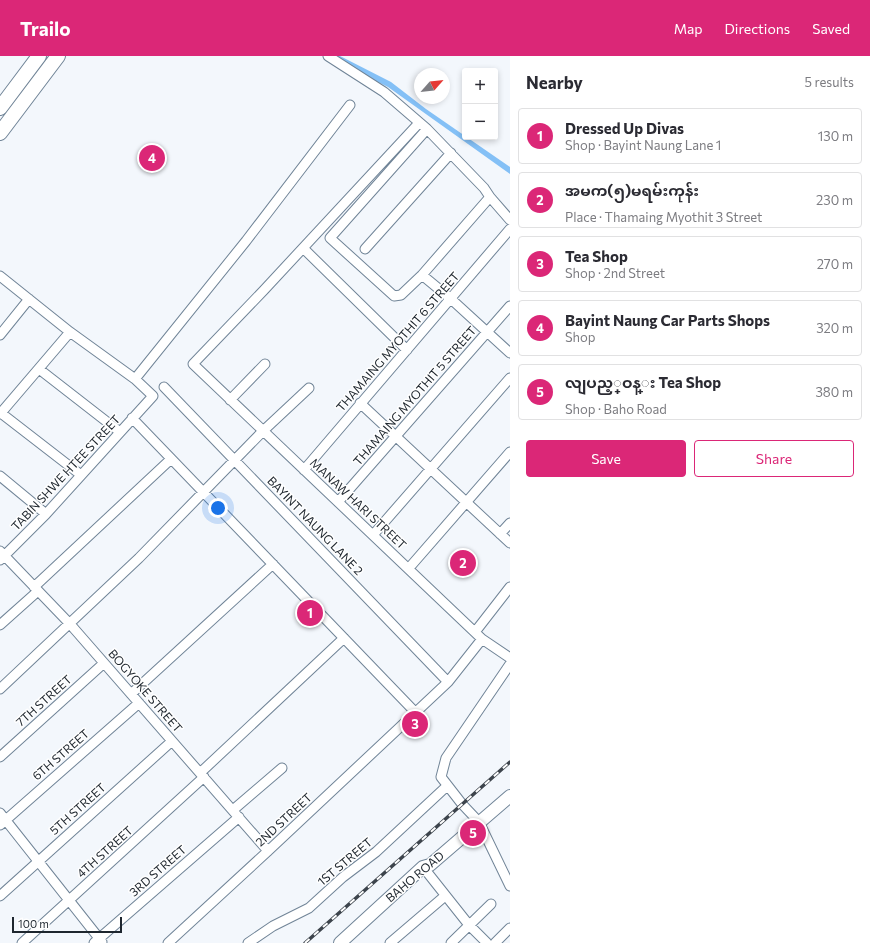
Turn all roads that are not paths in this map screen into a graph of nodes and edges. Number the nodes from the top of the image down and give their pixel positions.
1 (39, 56) edge
2 (58, 56) edge
3 (328, 56) edge
4 (350, 105) dead end
5 (0, 108) edge
6 (419, 123) junction
7 (427, 129) junction
8 (0, 132) edge
9 (451, 153) junction
10 (490, 197) junction
11 (510, 220) edge
12 (510, 230) edge
13 (302, 248) junction
14 (365, 249) dead end
15 (422, 275) junction
16 (0, 276) edge
17 (29, 299) junction
18 (451, 299) junction
19 (510, 306) edge
20 (487, 331) junction
21 (70, 332) junction
22 (0, 335) edge
23 (407, 350) junction
24 (510, 353) edge
25 (265, 364) dead end
26 (39, 369) junction
27 (510, 378) edge
28 (135, 379) junction
29 (164, 387) dead end
30 (309, 388) dead end
31 (230, 400) junction
32 (360, 403) junction
33 (0, 413) edge
34 (132, 418) junction
35 (263, 430) junction
36 (120, 432) junction
37 (396, 437) junction
38 (510, 452) edge
39 (171, 459) junction
40 (234, 459) junction
41 (430, 469) junction
42 (304, 470) junction
43 (82, 475) junction
44 (0, 476) edge
45 (203, 492) junction
46 (338, 502) junction
47 (466, 502) junction
48 (46, 514) junction
49 (510, 523) edge
50 (500, 534) junction
51 (373, 535) junction
52 (510, 543) edge
53 (1, 555) edge
54 (273, 564) junction
55 (409, 568) junction
56 (510, 587) edge
57 (36, 589) junction
58 (70, 624) junction
59 (0, 625) edge
60 (475, 632) junction
61 (344, 638) junction
62 (482, 639) junction
63 (510, 658) edge
64 (104, 663) junction
65 (510, 664) edge
66 (448, 682) junction
67 (0, 689) edge
68 (131, 694) junction
69 (139, 703) junction
70 (416, 713) junction
71 (172, 741) junction
72 (0, 757) edge
73 (282, 768) dead end
74 (202, 775) junction
75 (447, 786) junction
76 (510, 791) edge
77 (510, 796) edge
78 (236, 814) junction
79 (2, 819) edge
80 (477, 820) junction
81 (268, 851) junction
82 (38, 861) junction
83 (423, 867) junction
84 (510, 886) edge
85 (0, 896) edge
86 (445, 896) junction
87 (69, 901) junction
88 (490, 904) dead end
89 (469, 925) junction
90 (510, 928) edge
91 (98, 942) edge
92 (343, 942) edge
93 (22, 943) edge
94 (168, 943) edge
95 (248, 943) edge
96 (390, 943) edge
97 (451, 943) edge
98 (487, 943) edge
99 (496, 943) edge

1 - 5 main road
2 - 8 main road
3 - 6 street
4 - 28 street
6 - 7 street
6 - 13 street
7 - 9 street
7 - 15 street
9 - 10 street
9 - 14 street
10 - 11 street
10 - 15 street
12 - 18 street, THAMAING MYOTHIT 6 STREET
13 - 23 street
13 - 31 street, MANAW HARI STREET
15 - 18 street
16 - 17 street
17 - 21 street
17 - 22 street
18 - 20 street
18 - 23 street, THAMAING MYOTHIT 6 STREET
19 - 20 street, THAMAING MYOTHIT 5 STREET
20 - 24 street
20 - 37 street, THAMAING MYOTHIT 5 STREET
21 - 26 street
21 - 28 street
23 - 32 street, THAMAING MYOTHIT 6 STREET
25 - 31 street
26 - 33 street
26 - 36 street
27 - 41 street
28 - 34 street, TABIN SHWE HTEE STREET
29 - 40 street, BAYINT NAUNG LANE 2
30 - 35 street
31 - 35 street, MANAW HARI STREET
32 - 37 street
32 - 42 street, THAMAING MYOTHIT 6 STREET
33 - 43 street
34 - 36 street, TABIN SHWE HTEE STREET
34 - 39 street
35 - 40 street
35 - 42 street, MANAW HARI STREET
36 - 43 street, TABIN SHWE HTEE STREET
37 - 41 street
37 - 46 street, THAMAING MYOTHIT 5 STREET
38 - 47 street
39 - 45 street
39 - 57 street
40 - 45 street
40 - 66 street, BAYINT NAUNG LANE 2
41 - 47 street
41 - 51 street
42 - 46 street, MANAW HARI STREET
43 - 48 street, TABIN SHWE HTEE STREET
44 - 48 street
45 - 54 street
45 - 58 street
46 - 51 street, MANAW HARI STREET
47 - 50 street
47 - 55 street
48 - 53 street, TABIN SHWE HTEE STREET
49 - 50 street
50 - 52 street
51 - 55 street, MANAW HARI STREET
53 - 57 street, BOGYOKE STREET
54 - 61 street
54 - 68 street
55 - 60 street, MANAW HARI STREET
56 - 60 street
57 - 58 street, BOGYOKE STREET
57 - 59 street
58 - 64 street, BOGYOKE STREET
58 - 67 street
60 - 62 street, MANAW HARI STREET
61 - 70 street
61 - 74 street, 4TH STREET
62 - 63 street, MANAW HARI STREET
62 - 66 street, 2ND STREET
64 - 68 street, BOGYOKE STREET
64 - 72 street, 7TH STREET
65 - 75 street
66 - 70 street, 2ND STREET
68 - 69 street, BOGYOKE STREET
69 - 71 street, BOGYOKE STREET
69 - 79 street, 6TH STREET
70 - 81 street, 2ND STREET
71 - 74 street, BOGYOKE STREET
71 - 82 street, 5TH STREET
73 - 78 street, 3RD STREET
74 - 78 street, BOGYOKE STREET
74 - 87 street, 4TH STREET
75 - 80 street
75 - 95 street, 1ST STREET
76 - 80 main road
77 - 80 main road, BAHO ROAD
78 - 81 street, BOGYOKE STREET
78 - 91 street, 3RD STREET
79 - 82 street
80 - 83 main road, BAHO ROAD
80 - 84 street
81 - 94 street, 2ND STREET
82 - 85 street, 5TH STREET
82 - 87 street
83 - 86 street
83 - 92 main road, BAHO ROAD
86 - 89 street
86 - 96 street
87 - 91 street
87 - 93 street, 4TH STREET
88 - 89 street
89 - 97 street
89 - 98 street
90 - 99 street

